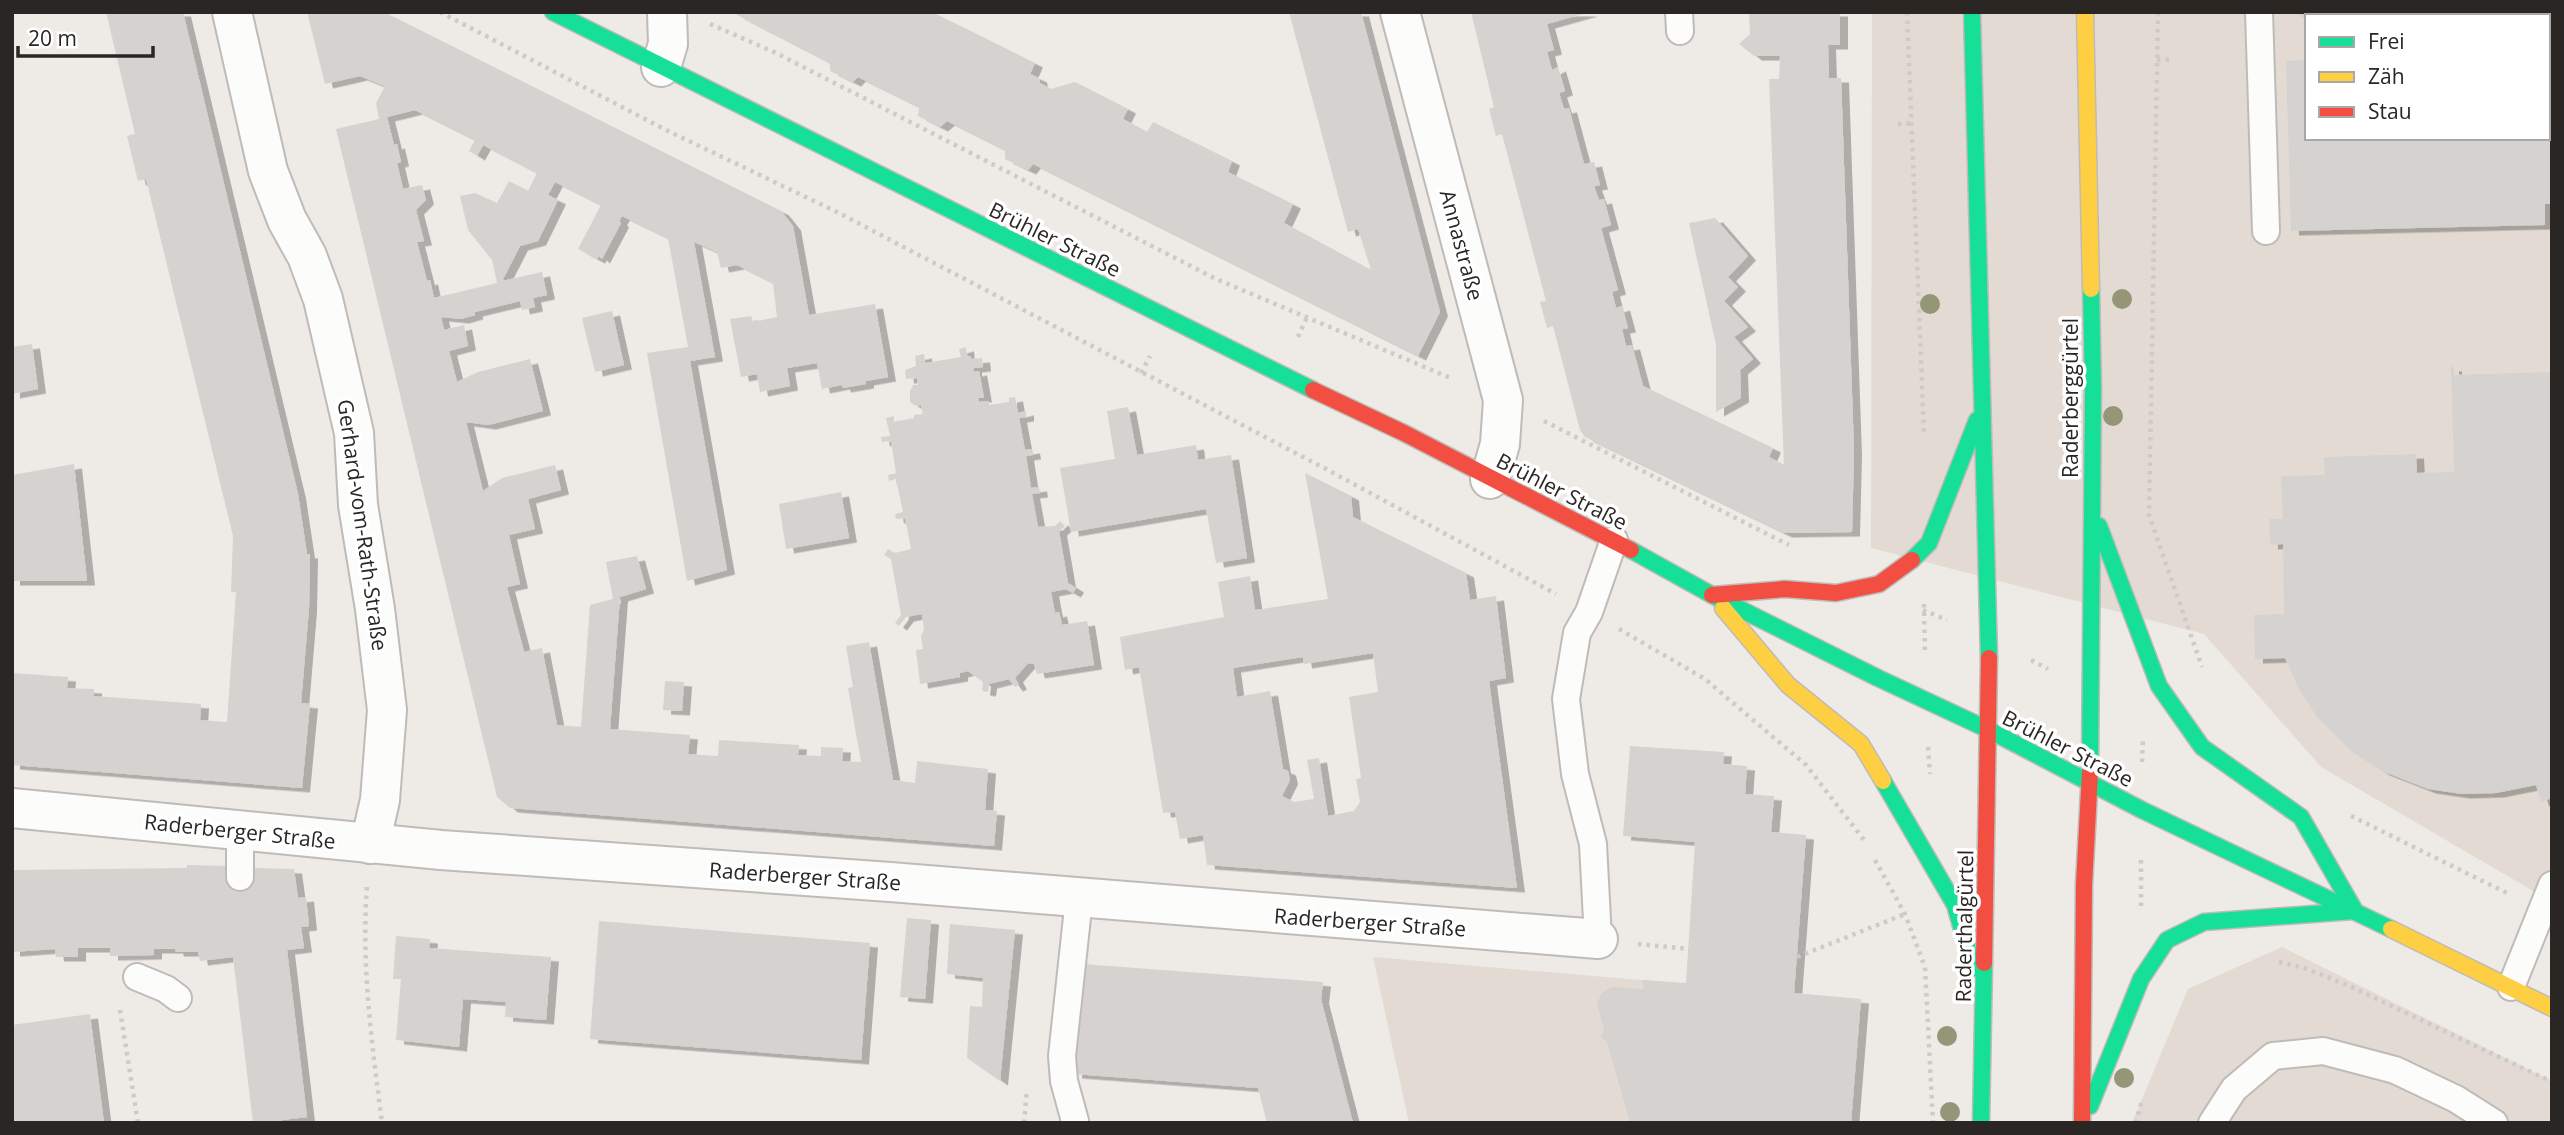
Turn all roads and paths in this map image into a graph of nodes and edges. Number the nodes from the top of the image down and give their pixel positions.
1 (232, 12) edge
2 (440, 12) edge
3 (553, 12) edge
4 (667, 12) edge
5 (1400, 12) edge
6 (1907, 12) edge
7 (1972, 12) edge
8 (2085, 12) edge
9 (2158, 12) edge
10 (2259, 12) edge
11 (704, 22) dead end
12 (2171, 59) dead end
13 (2157, 60) junction
14 (661, 67) junction
15 (1898, 124) dead end
16 (1913, 124) junction
17 (2266, 231) dead end
18 (1307, 317) junction
19 (1298, 338) dead end
20 (1150, 355) dead end
21 (1141, 373) junction
22 (1503, 400) junction
23 (1983, 402) junction
24 (1924, 438) dead end
25 (1490, 479) junction
26 (2091, 506) junction
27 (1614, 540) junction
28 (1929, 543) junction
29 (1789, 545) dead end
30 (1712, 595) junction
31 (1589, 612) junction
32 (2207, 677) dead end
33 (1926, 702) junction
34 (1987, 729) junction
35 (2090, 783) junction
36 (12, 808) edge
37 (2346, 813) dead end
38 (1905, 816) junction
39 (240, 831) junction
40 (1864, 840) junction
41 (370, 844) junction
42 (240, 877) dead end
43 (2084, 885) junction
44 (2552, 885) edge
45 (1079, 899) junction
46 (2355, 911) junction
47 (2543, 911) junction
48 (1905, 914) junction
49 (1598, 939) junction
50 (2167, 940) junction
51 (1689, 949) dead end
52 (1797, 957) dead end
53 (2268, 959) dead end
54 (136, 976) dead end
55 (2511, 987) junction
56 (178, 998) dead end
57 (119, 1004) dead end
58 (1984, 1007) junction
59 (2552, 1009) edge
60 (2552, 1082) edge
61 (1075, 1121) dead end
62 (138, 1123) edge
63 (382, 1123) edge
64 (1933, 1123) edge
65 (1981, 1123) edge
66 (2083, 1123) edge
67 (2213, 1123) edge
68 (2494, 1123) edge

1 - 41 street, Gerhard-vom-Rath-Straße
2 - 21 path
3 - 14 main road, Brühler Straße
4 - 14 street
5 - 22 street, Annastraße
6 - 16 path
7 - 23 main road
8 - 26 main road, Raderberggürtel
9 - 13 path
10 - 17 lane
11 - 18 path
12 - 13 path
13 - 32 path
14 - 25 main road, Brühler Straße
15 - 16 path
16 - 24 path
18 - 19 path
18 - 22 path
20 - 21 path
21 - 31 path
22 - 25 street, Annastraße
22 - 29 path
23 - 28 main road
23 - 34 main road
25 - 27 main road, Brühler Straße
26 - 35 main road, Raderberggürtel
26 - 46 main road
27 - 30 main road, Brühler Straße
27 - 31 lane
28 - 30 main road
28 - 33 path
30 - 33 main road, Brühler Straße
30 - 38 main road
31 - 40 path
31 - 49 lane
33 - 34 main road, Brühler Straße
33 - 38 path
34 - 35 main road, Brühler Straße
34 - 58 main road, Raderthalgürtel
35 - 43 main road
35 - 46 main road, Brühler Straße
36 - 39 street, Raderberger Straße
37 - 47 path
38 - 40 path
38 - 58 main road
39 - 41 street, Raderberger Straße
39 - 42 lane
40 - 48 path
41 - 45 street, Raderberger Straße
41 - 63 path
43 - 50 path
43 - 66 main road
44 - 47 lane
45 - 49 street, Raderberger Straße
45 - 61 lane
46 - 50 main road
46 - 55 main road, Brühler Straße
47 - 55 lane
48 - 52 path
48 - 64 path
49 - 51 path
50 - 66 main road
53 - 60 path
54 - 56 lane
55 - 59 main road, Brühler Straße
57 - 62 path
58 - 65 main road, Raderthalgürtel
67 - 68 lane

